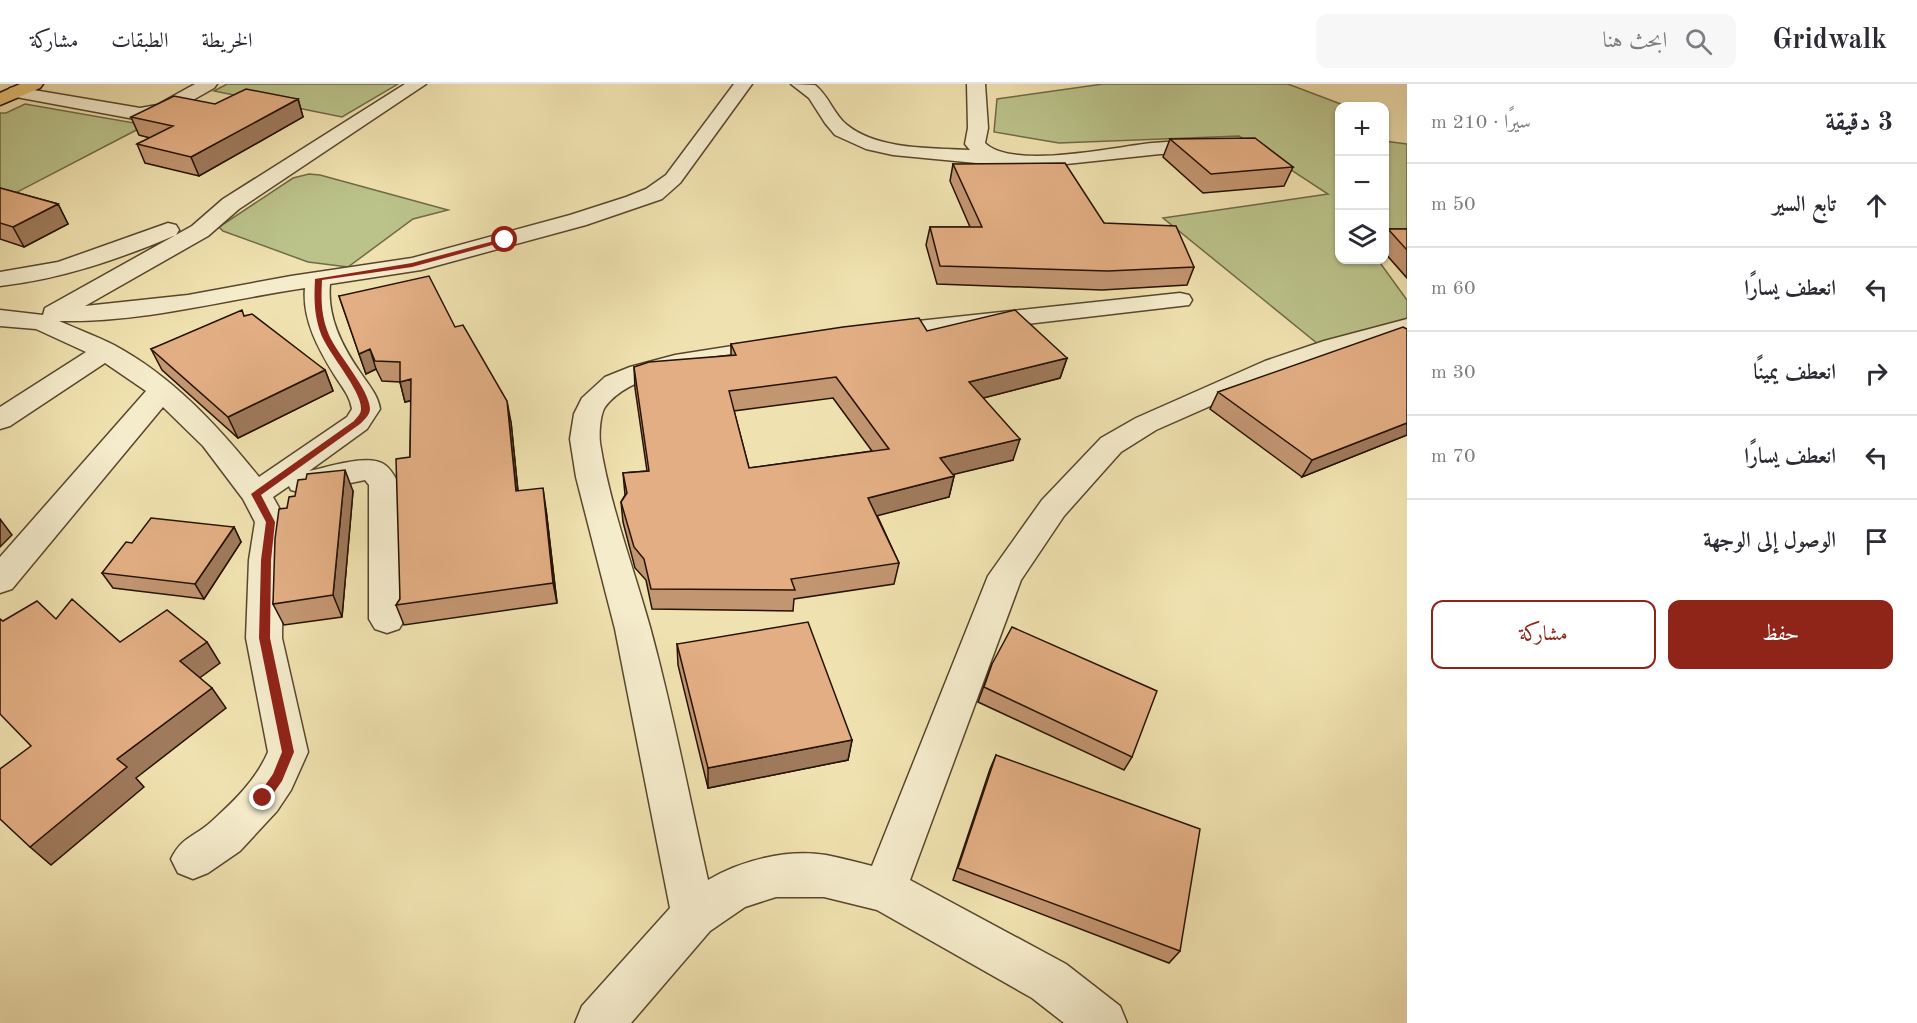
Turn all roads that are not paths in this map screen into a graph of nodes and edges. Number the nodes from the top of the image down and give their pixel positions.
1 (33, 84) edge
2 (208, 84) edge
3 (417, 84) edge
4 (743, 84) edge
5 (800, 84) edge
6 (976, 84) edge
7 (88, 88) dead end
8 (8, 96) edge
9 (63, 100) junction
10 (1235, 149) edge
11 (992, 157) junction
12 (231, 204) junction
13 (0, 279) edge
14 (318, 279) junction
15 (1180, 300) dead end
16 (0, 318) edge
17 (48, 318) junction
18 (1407, 327) edge
19 (850, 336) edge
20 (805, 342) edge
21 (105, 351) junction
22 (162, 390) junction
23 (0, 420) edge
24 (256, 494) junction
25 (0, 580) edge
26 (387, 619) dead end
27 (193, 859) dead end
28 (884, 890) junction
29 (694, 915) junction
30 (599, 1023) edge
31 (1103, 1023) edge

1 - 8 highway
2 - 9 street
3 - 12 street
4 - 14 street
5 - 11 street
6 - 11 street
7 - 9 street
8 - 9 street
10 - 11 street
12 - 13 street
12 - 17 street
14 - 17 street
14 - 24 street
15 - 19 street
16 - 17 street
17 - 21 street
18 - 28 street
20 - 29 street
21 - 22 street
21 - 23 street
22 - 24 street
22 - 25 street
24 - 26 street
24 - 27 street
28 - 29 street
28 - 31 street
29 - 30 street

